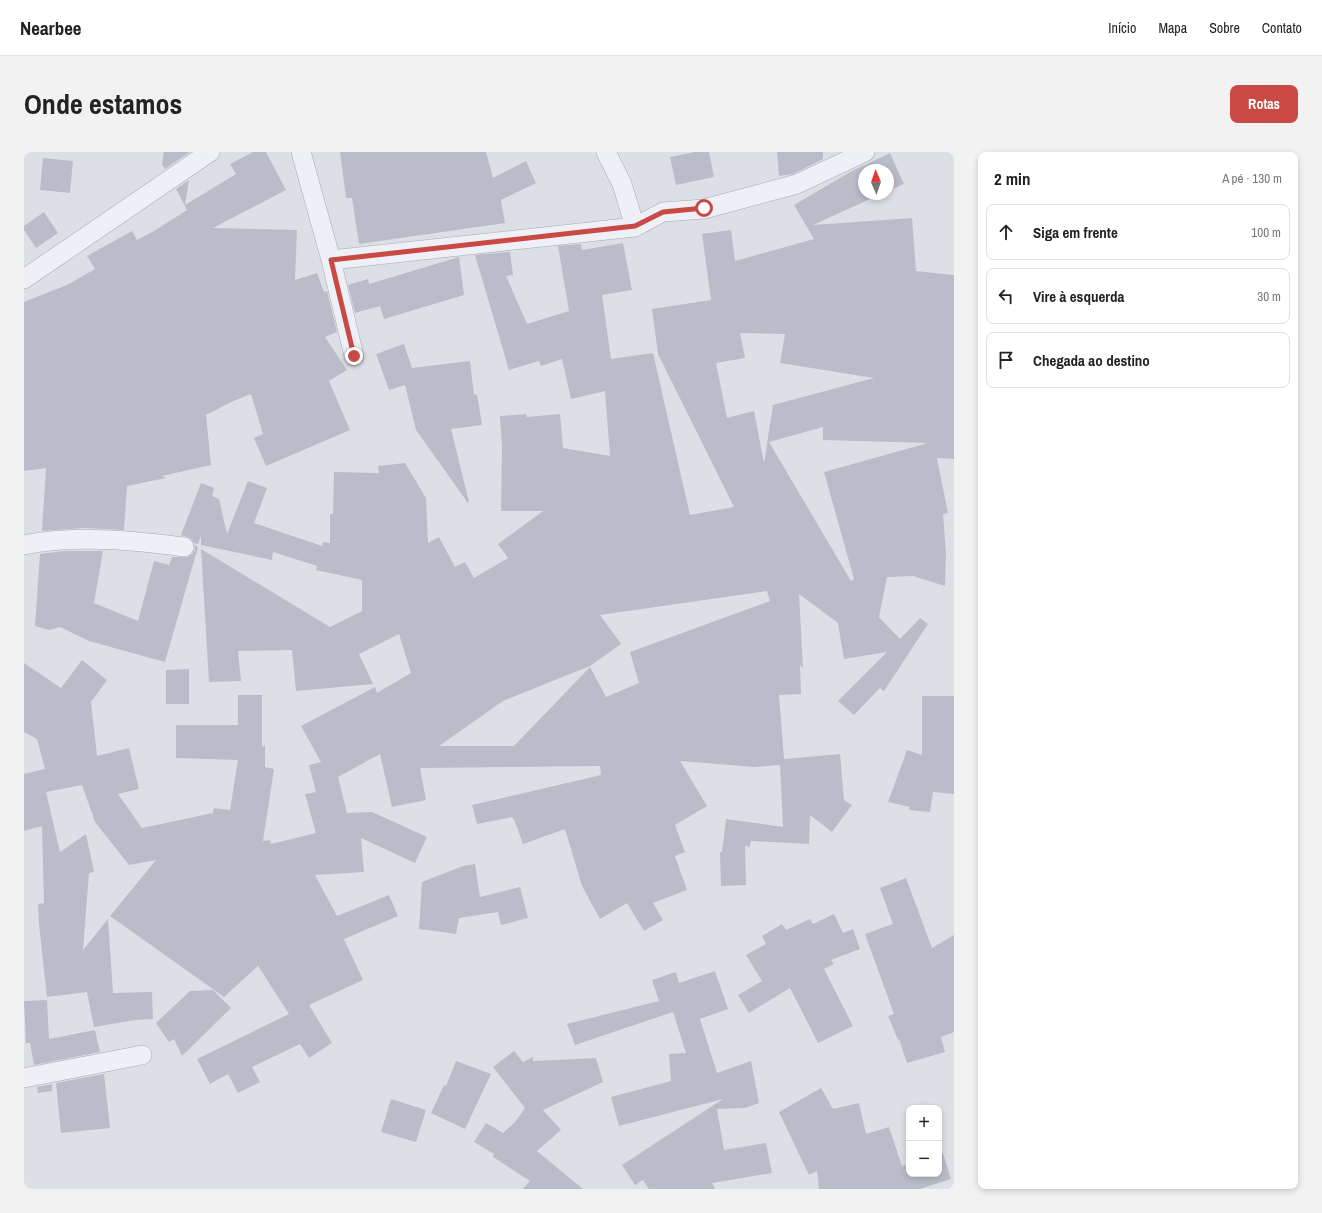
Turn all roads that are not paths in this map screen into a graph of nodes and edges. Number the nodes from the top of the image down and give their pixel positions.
1 (210, 152) edge
2 (302, 152) edge
3 (606, 152) edge
4 (866, 152) edge
5 (635, 226) junction
6 (331, 260) junction
7 (24, 279) edge
8 (354, 356) dead end
9 (24, 545) edge
10 (184, 547) dead end
11 (142, 1055) dead end
12 (24, 1078) edge

1 - 7 street
2 - 6 street
3 - 5 street
4 - 5 street
5 - 6 street
6 - 8 street
9 - 10 street
11 - 12 street

